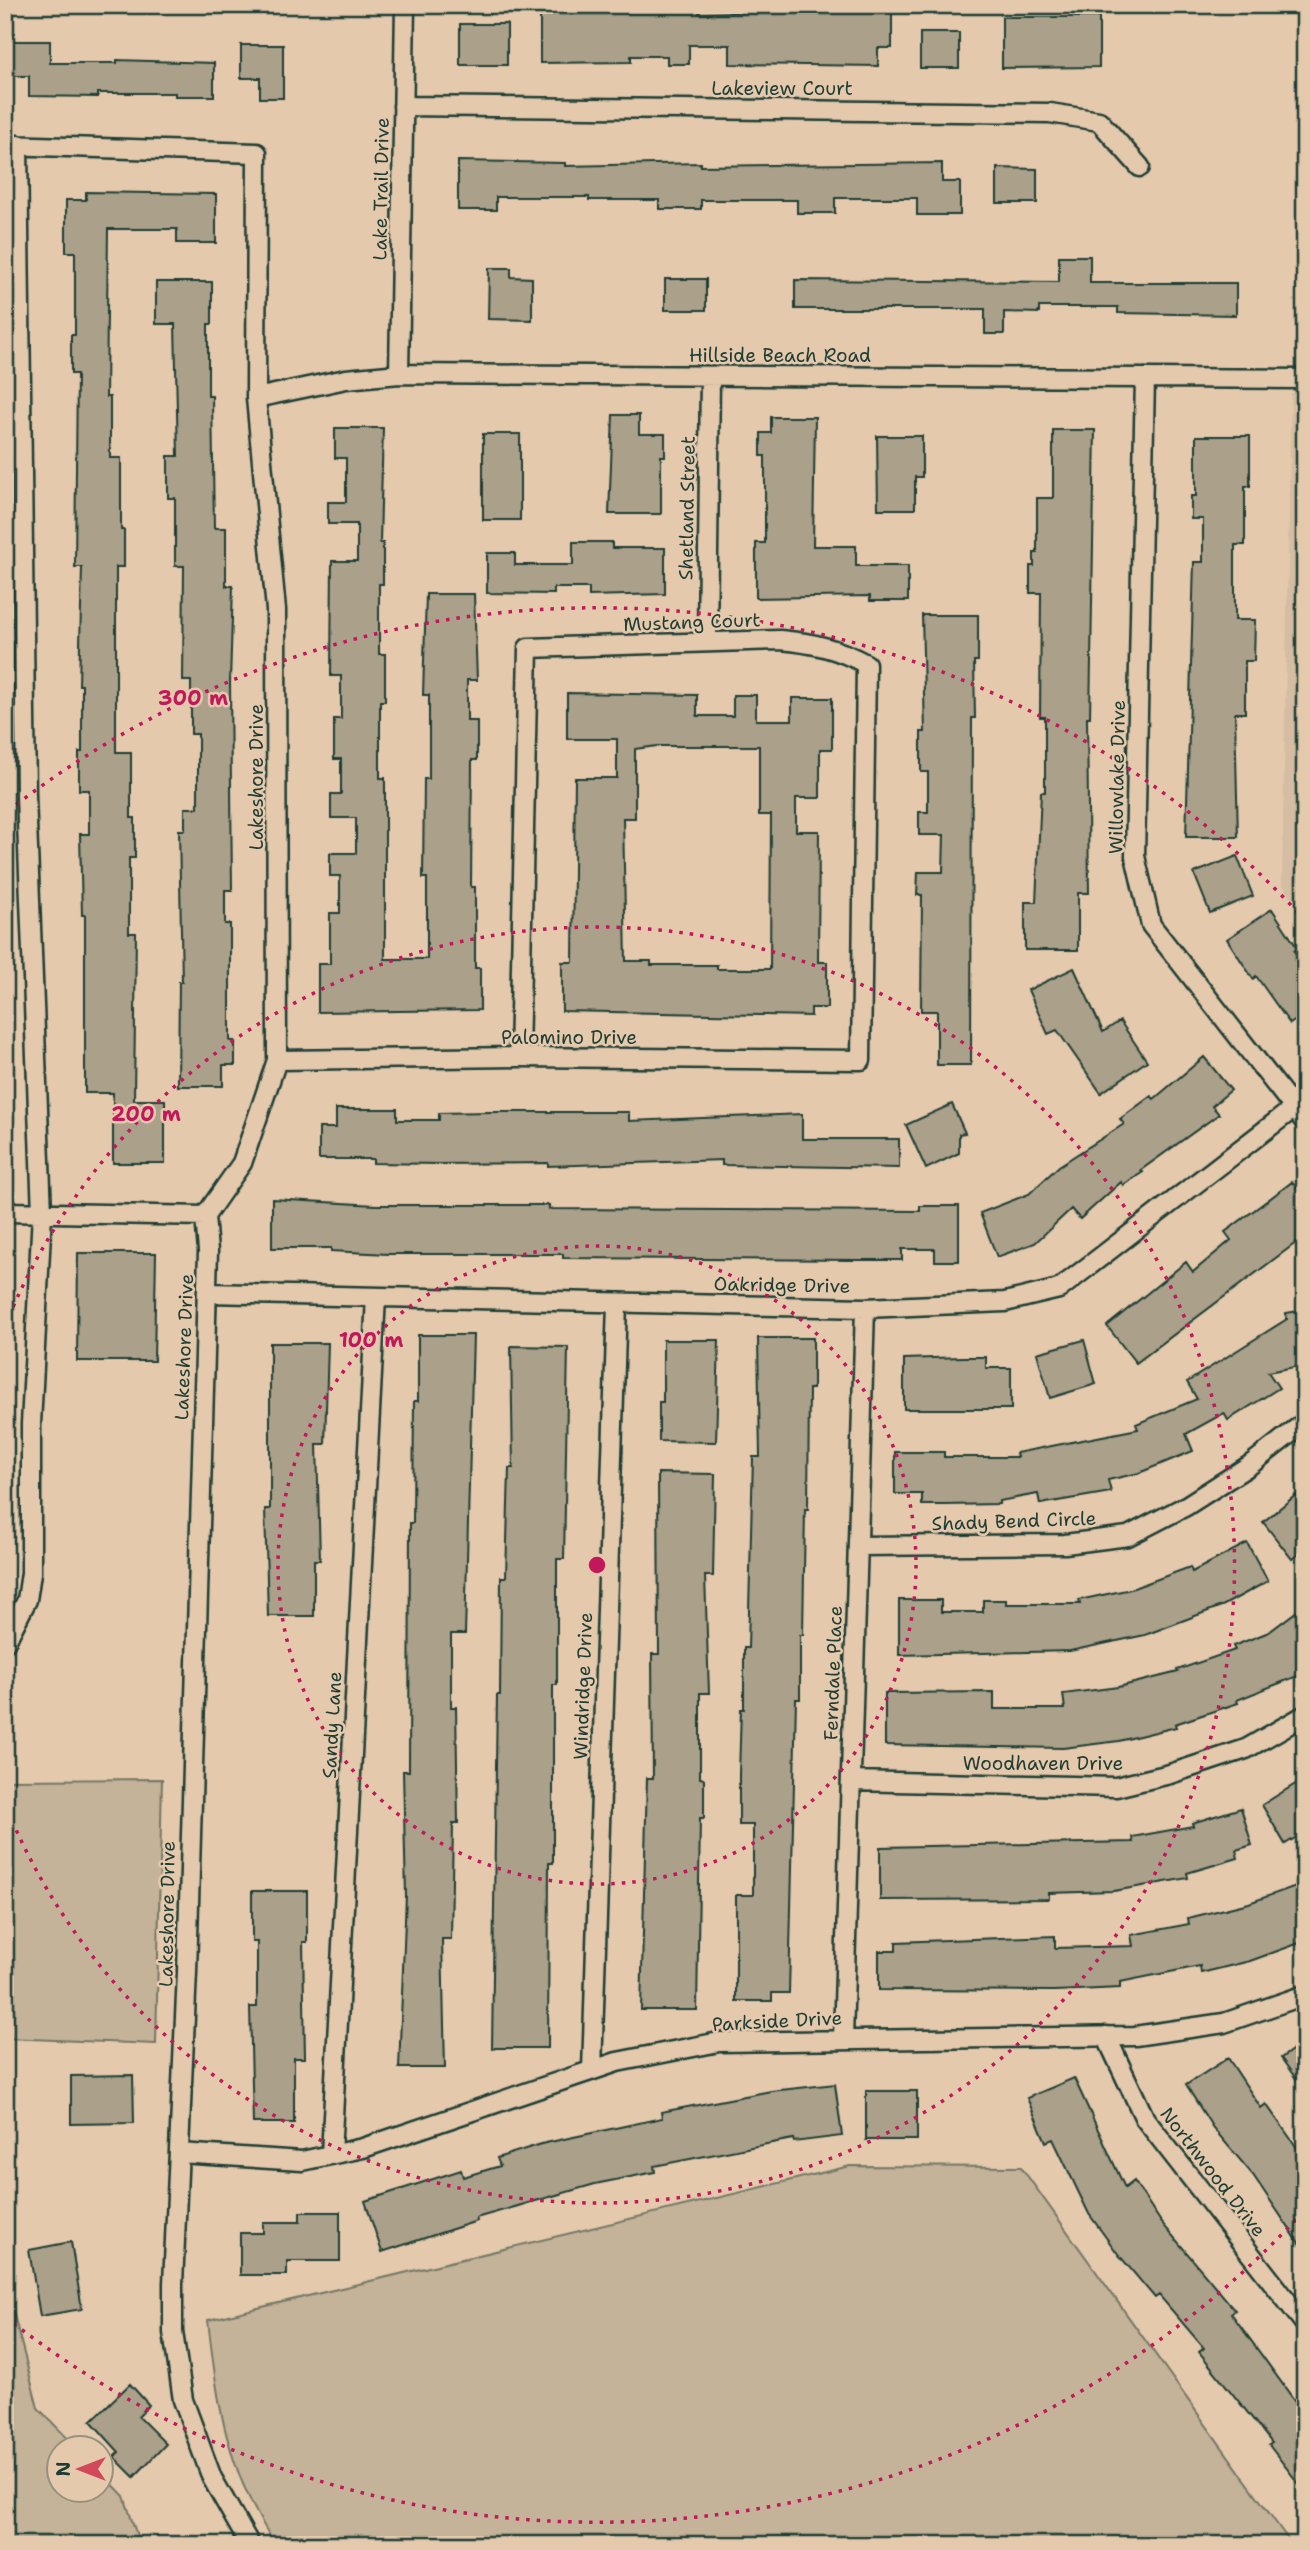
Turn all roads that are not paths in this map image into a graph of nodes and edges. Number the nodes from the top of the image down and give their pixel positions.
1 (405, 5) edge
2 (403, 106) junction
3 (12, 145) edge
4 (1140, 167) dead end
5 (399, 373) junction
6 (710, 376) junction
7 (1145, 378) junction
8 (1305, 379) edge
9 (256, 398) junction
10 (706, 642) junction
11 (519, 1057) junction
12 (277, 1060) junction
13 (861, 1060) joint
14 (1299, 1115) edge
15 (5, 1212) edge
16 (42, 1213) junction
17 (205, 1216) junction
18 (206, 1293) junction
19 (376, 1297) junction
20 (617, 1303) junction
21 (865, 1308) junction
22 (1305, 1422) edge
23 (858, 1546) junction
24 (5, 1643) edge
25 (1305, 1715) edge
26 (850, 1781) junction
27 (1305, 1995) edge
28 (1106, 2036) junction
29 (843, 2039) junction
30 (592, 2070) junction
31 (178, 2153) junction
32 (331, 2155) junction
33 (1305, 2324) edge
34 (250, 2545) edge

1 - 2 street, Lake Trail Drive
2 - 4 street, Lakeview Court
2 - 5 street, Lake Trail Drive
3 - 9 street, Lakeshore Drive
3 - 16 street
5 - 6 street, Hillside Beach Road
5 - 9 street, Hillside Beach Road
6 - 7 street, Hillside Beach Road
6 - 10 street, Shetland Street
7 - 8 street, Hillside Beach Road
7 - 14 street, Willowlake Drive
9 - 12 street, Lakeshore Drive
10 - 11 street, Mustang Court
10 - 13 street, Mustang Court
11 - 12 street, Palomino Drive
11 - 13 street, Palomino Drive
12 - 17 street, Lakeshore Drive
14 - 21 street, Oakridge Drive
15 - 16 street
16 - 17 street
16 - 24 street
17 - 18 street, Lakeshore Drive
18 - 19 street, Oakridge Drive
18 - 31 street, Lakeshore Drive
19 - 20 street, Oakridge Drive
19 - 32 street, Sandy Lane
20 - 21 street, Oakridge Drive
20 - 30 street, Windridge Drive
21 - 23 street, Ferndale Place
22 - 23 street, Shady Bend Circle
23 - 26 street, Ferndale Place
25 - 26 street, Woodhaven Drive
26 - 29 street, Ferndale Place
27 - 28 street, Parkside Drive
28 - 29 street, Parkside Drive
28 - 33 street, Northwood Drive
29 - 30 street, Parkside Drive
30 - 32 street, Parkside Drive
31 - 32 street, Parkside Drive
31 - 34 street, Lakeshore Drive

